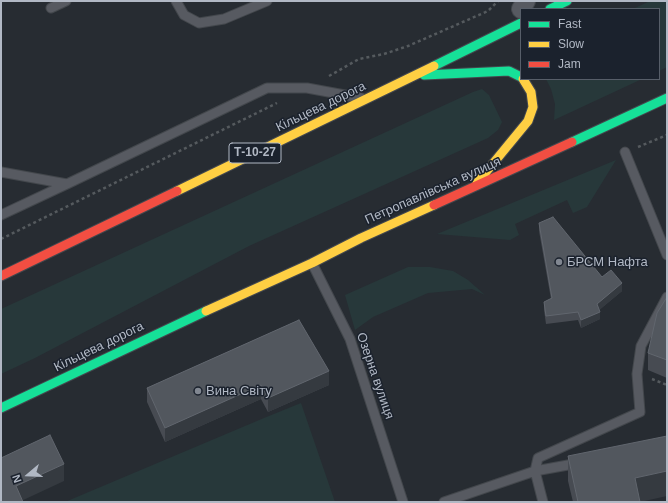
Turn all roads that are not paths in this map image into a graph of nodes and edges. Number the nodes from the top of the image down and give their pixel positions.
1 (66, 1) edge
2 (176, 1) edge
3 (267, 1) edge
4 (567, 1) edge
5 (51, 8) dead end
6 (552, 8) edge
7 (520, 12) edge
8 (515, 26) edge
9 (416, 75) junction
10 (520, 77) edge
11 (523, 80) edge
12 (667, 98) edge
13 (368, 99) junction
14 (625, 152) road end
15 (1, 172) edge
16 (67, 184) junction
17 (474, 187) junction
18 (1, 215) edge
19 (667, 255) edge
20 (312, 263) junction
21 (1, 276) edge
22 (667, 297) edge
23 (209, 309) joint
24 (1, 408) edge
25 (590, 460) edge
26 (535, 471) junction
27 (403, 502) edge
28 (444, 502) edge
29 (544, 502) edge

1 - 5 lane
2 - 3 lane
4 - 6 highway
7 - 8 street
8 - 9 highway, Кільцева дорога / Т-10-27
9 - 10 highway
9 - 13 highway, Кільцева дорога / Т-10-27
11 - 17 highway
12 - 17 highway, Петропавлівська вулиця
13 - 16 lane
13 - 21 highway, Кільцева дорога / Т-10-27
14 - 19 lane
15 - 16 lane
16 - 18 lane
17 - 20 highway, Петропавлівська вулиця
20 - 23 highway, Петропавлівська вулиця
20 - 27 lane, Озерна вулиця
22 - 26 lane
23 - 24 highway, Кільцева дорога
25 - 26 lane
26 - 28 lane
26 - 29 lane

